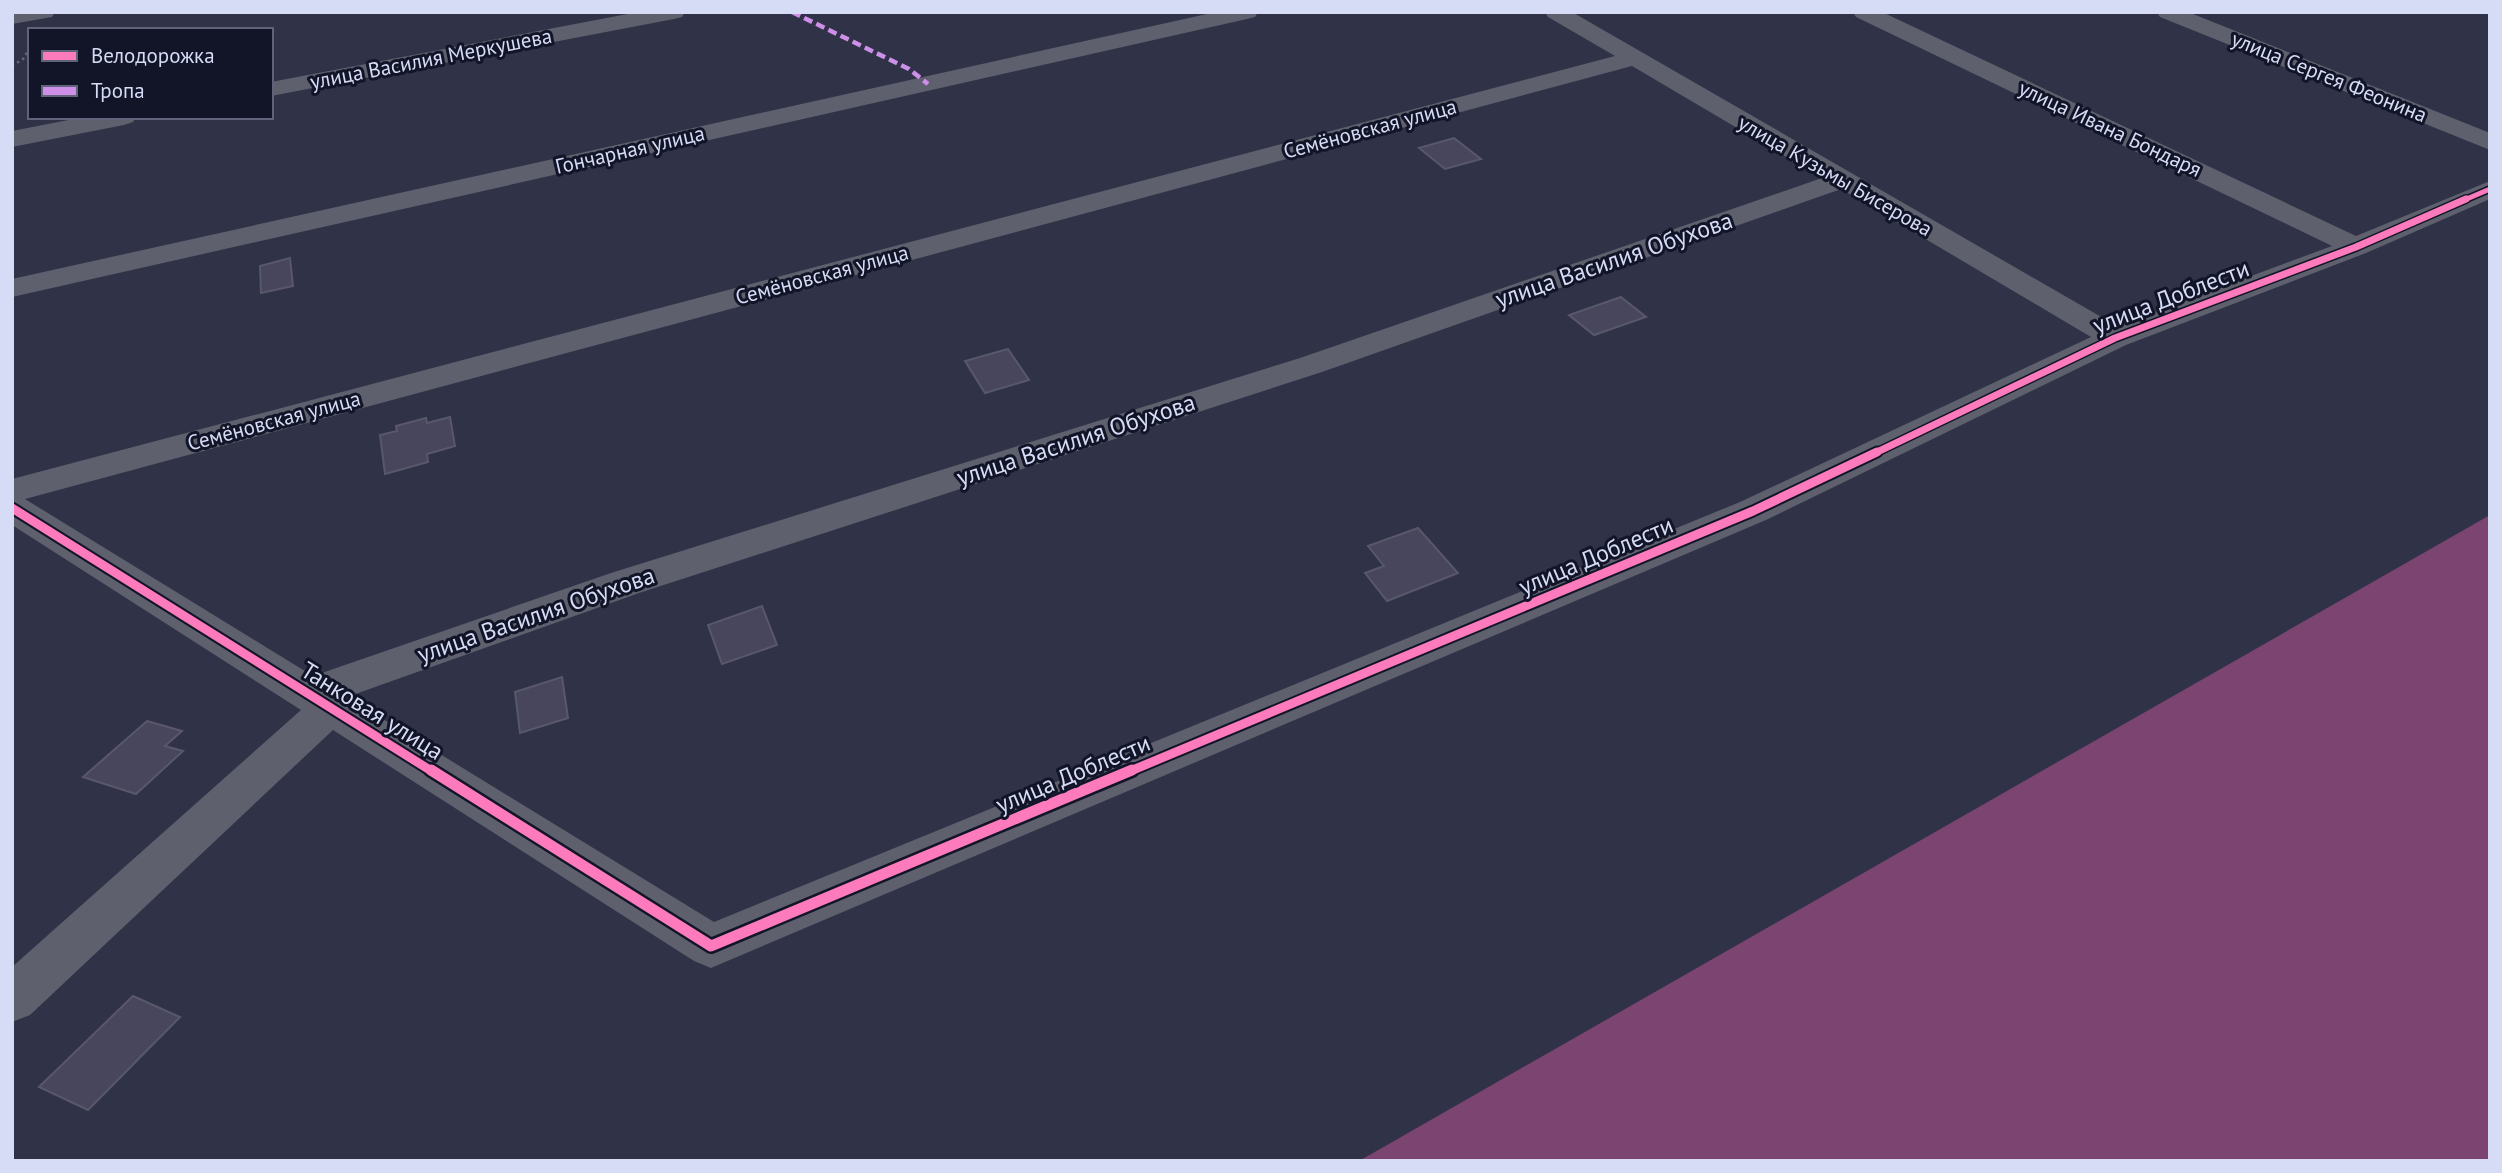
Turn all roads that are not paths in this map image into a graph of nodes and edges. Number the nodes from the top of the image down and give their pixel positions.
1 (44, 12) edge
2 (674, 12) edge
3 (1247, 12) edge
4 (1556, 12) edge
5 (1864, 12) edge
6 (2168, 12) edge
7 (12, 18) edge
8 (1632, 59) junction
9 (273, 89) edge
10 (114, 119) edge
11 (12, 139) edge
12 (2490, 142) edge
13 (1842, 180) junction
14 (2490, 189) edge
15 (2356, 247) junction
16 (12, 288) edge
17 (2115, 338) junction
18 (16, 511) edge
19 (319, 701) junction
20 (711, 946) joint
21 (12, 999) edge

1 - 7 street
2 - 9 street, улица Василия Меркушева
3 - 16 street, Гончарная улица
4 - 8 street, улица Кузьмы Бисерова
5 - 15 street, улица Ивана Бондаря
6 - 12 street, улица Сергея Феонина
8 - 13 street, улица Кузьмы Бисерова
8 - 18 street, Семёновская улица
10 - 11 street
13 - 17 street, улица Кузьмы Бисерова
13 - 19 street, улица Василия Обухова
14 - 15 street, улица Доблести
15 - 17 street, улица Доблести
17 - 20 street, улица Доблести
18 - 19 street, Танковая улица
19 - 20 street, Танковая улица
19 - 21 street, улица Василия Обухова

